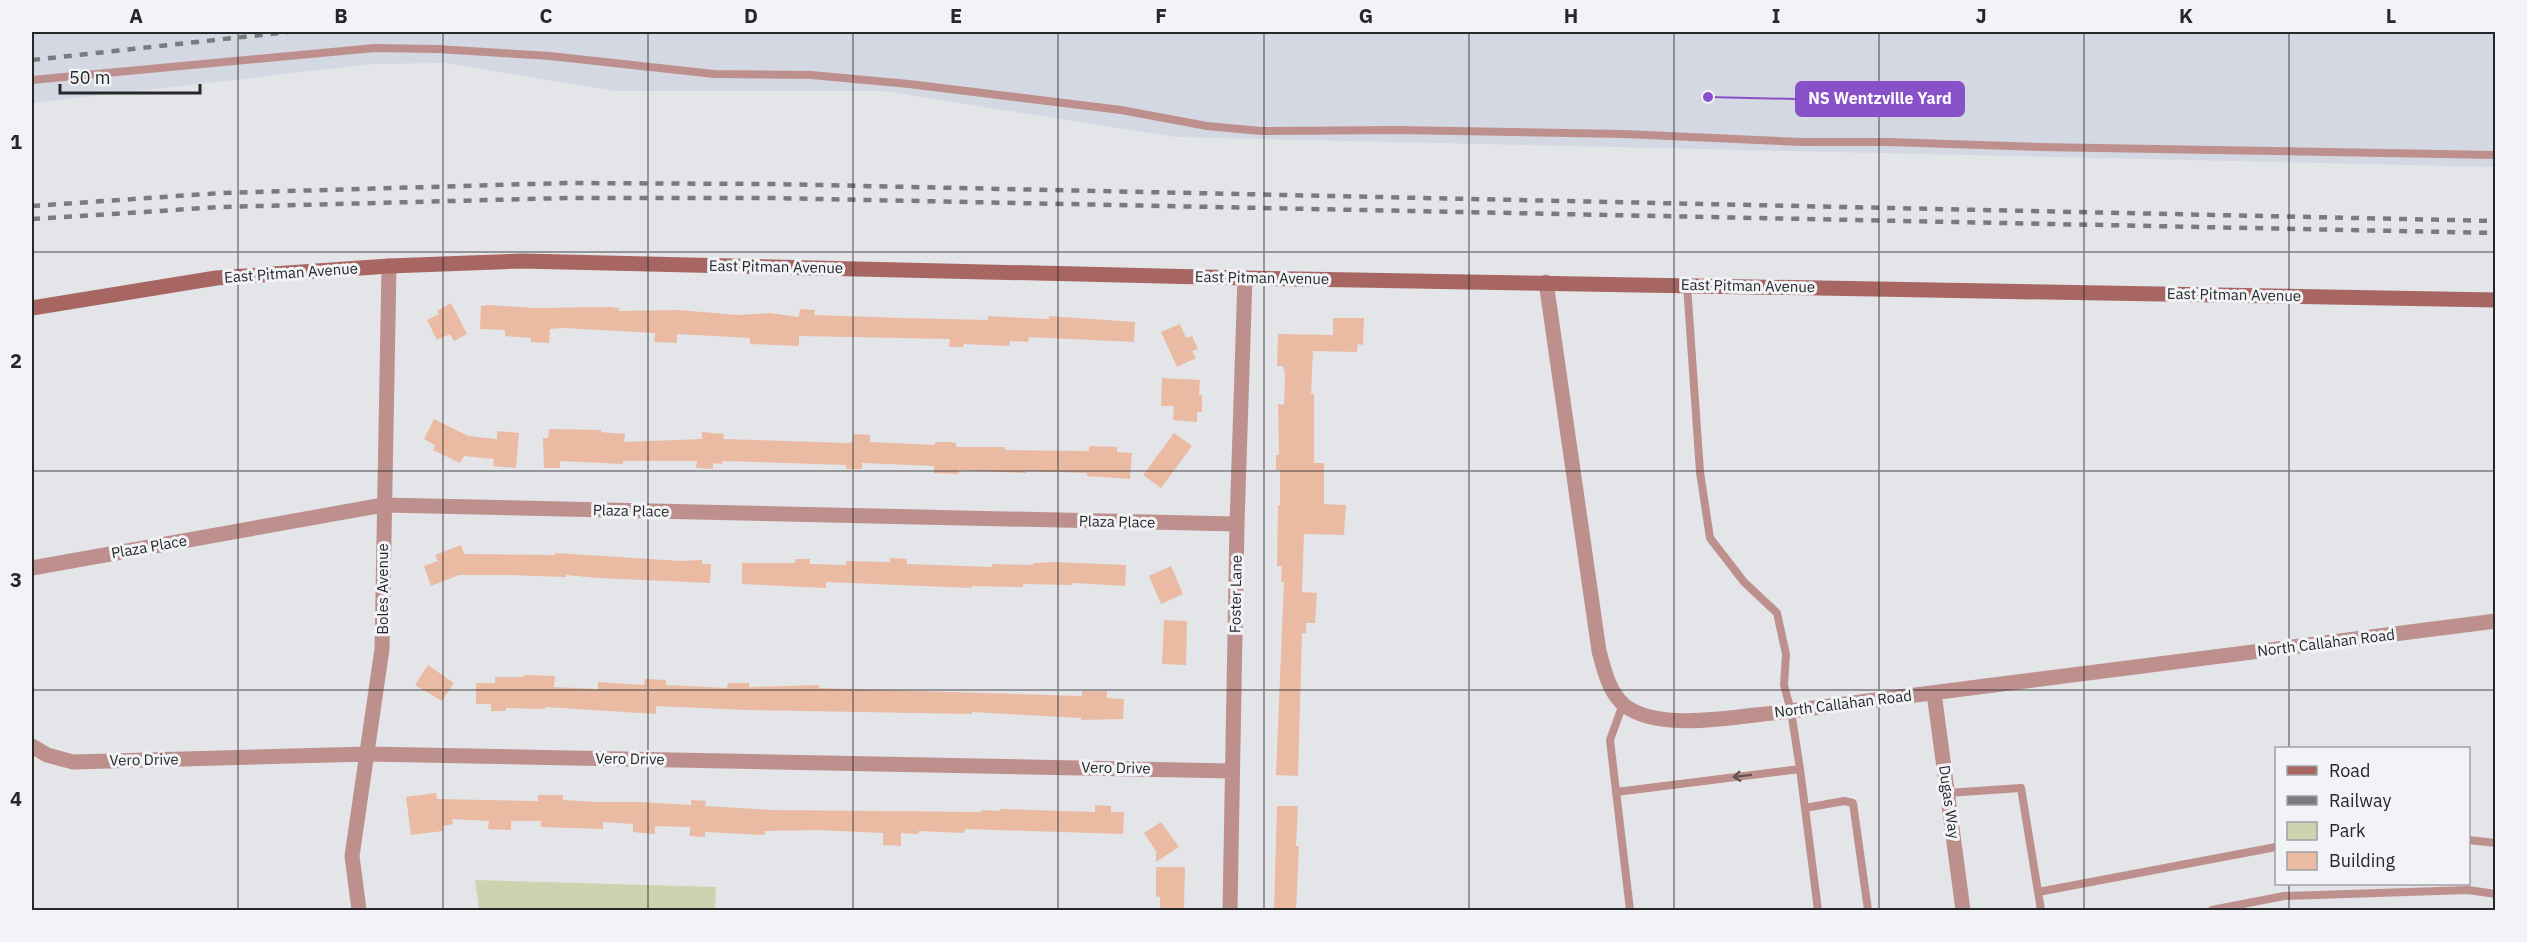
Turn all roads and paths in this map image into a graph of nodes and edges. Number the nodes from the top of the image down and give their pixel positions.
1 (32, 80) edge
2 (2496, 155) edge
3 (389, 266) junction
4 (1245, 278) junction
5 (1546, 282) junction
6 (1687, 285) junction
7 (2496, 300) edge
8 (32, 308) edge
9 (383, 505) junction
10 (1237, 524) junction
11 (32, 568) edge
12 (2496, 621) edge
13 (1934, 693) junction
14 (1623, 704) junction
15 (1791, 711) junction
16 (32, 746) edge
17 (368, 754) junction
18 (1800, 769) junction
19 (1232, 771) junction
20 (1616, 792) junction
21 (1947, 793) junction
22 (1805, 808) junction
23 (2470, 840) edge
24 (2496, 843) edge
25 (2275, 847) edge
26 (2038, 892) junction
27 (2496, 894) edge
28 (359, 910) edge
29 (1230, 910) edge
30 (1630, 910) edge
31 (1818, 910) edge
32 (1868, 910) edge
33 (1963, 910) edge
34 (2041, 910) edge
35 (2212, 910) edge

1 - 2 lane
3 - 4 street, East Pitman Avenue
3 - 8 street, East Pitman Avenue
3 - 9 street, Boles Avenue
4 - 5 street, East Pitman Avenue
4 - 10 street, Foster Lane
5 - 6 street, East Pitman Avenue
5 - 14 street
6 - 7 street, East Pitman Avenue
6 - 15 lane
9 - 10 street, Plaza Place
9 - 11 street, Plaza Place
9 - 17 street, Boles Avenue
10 - 19 street, Foster Lane
12 - 13 street, North Callahan Road
13 - 15 street, North Callahan Road
13 - 21 street, Dugas Way
14 - 15 street, North Callahan Road
14 - 20 lane
15 - 18 lane
16 - 17 street, Vero Drive
17 - 19 street, Vero Drive
17 - 28 street, Boles Avenue
18 -> 20 lane
18 - 22 lane
19 - 29 street, Foster Lane
20 - 30 lane
21 - 26 lane
21 - 33 street, Dugas Way
22 - 31 lane
22 - 32 lane
23 - 24 lane
25 - 26 lane
26 - 34 lane
27 - 35 lane

